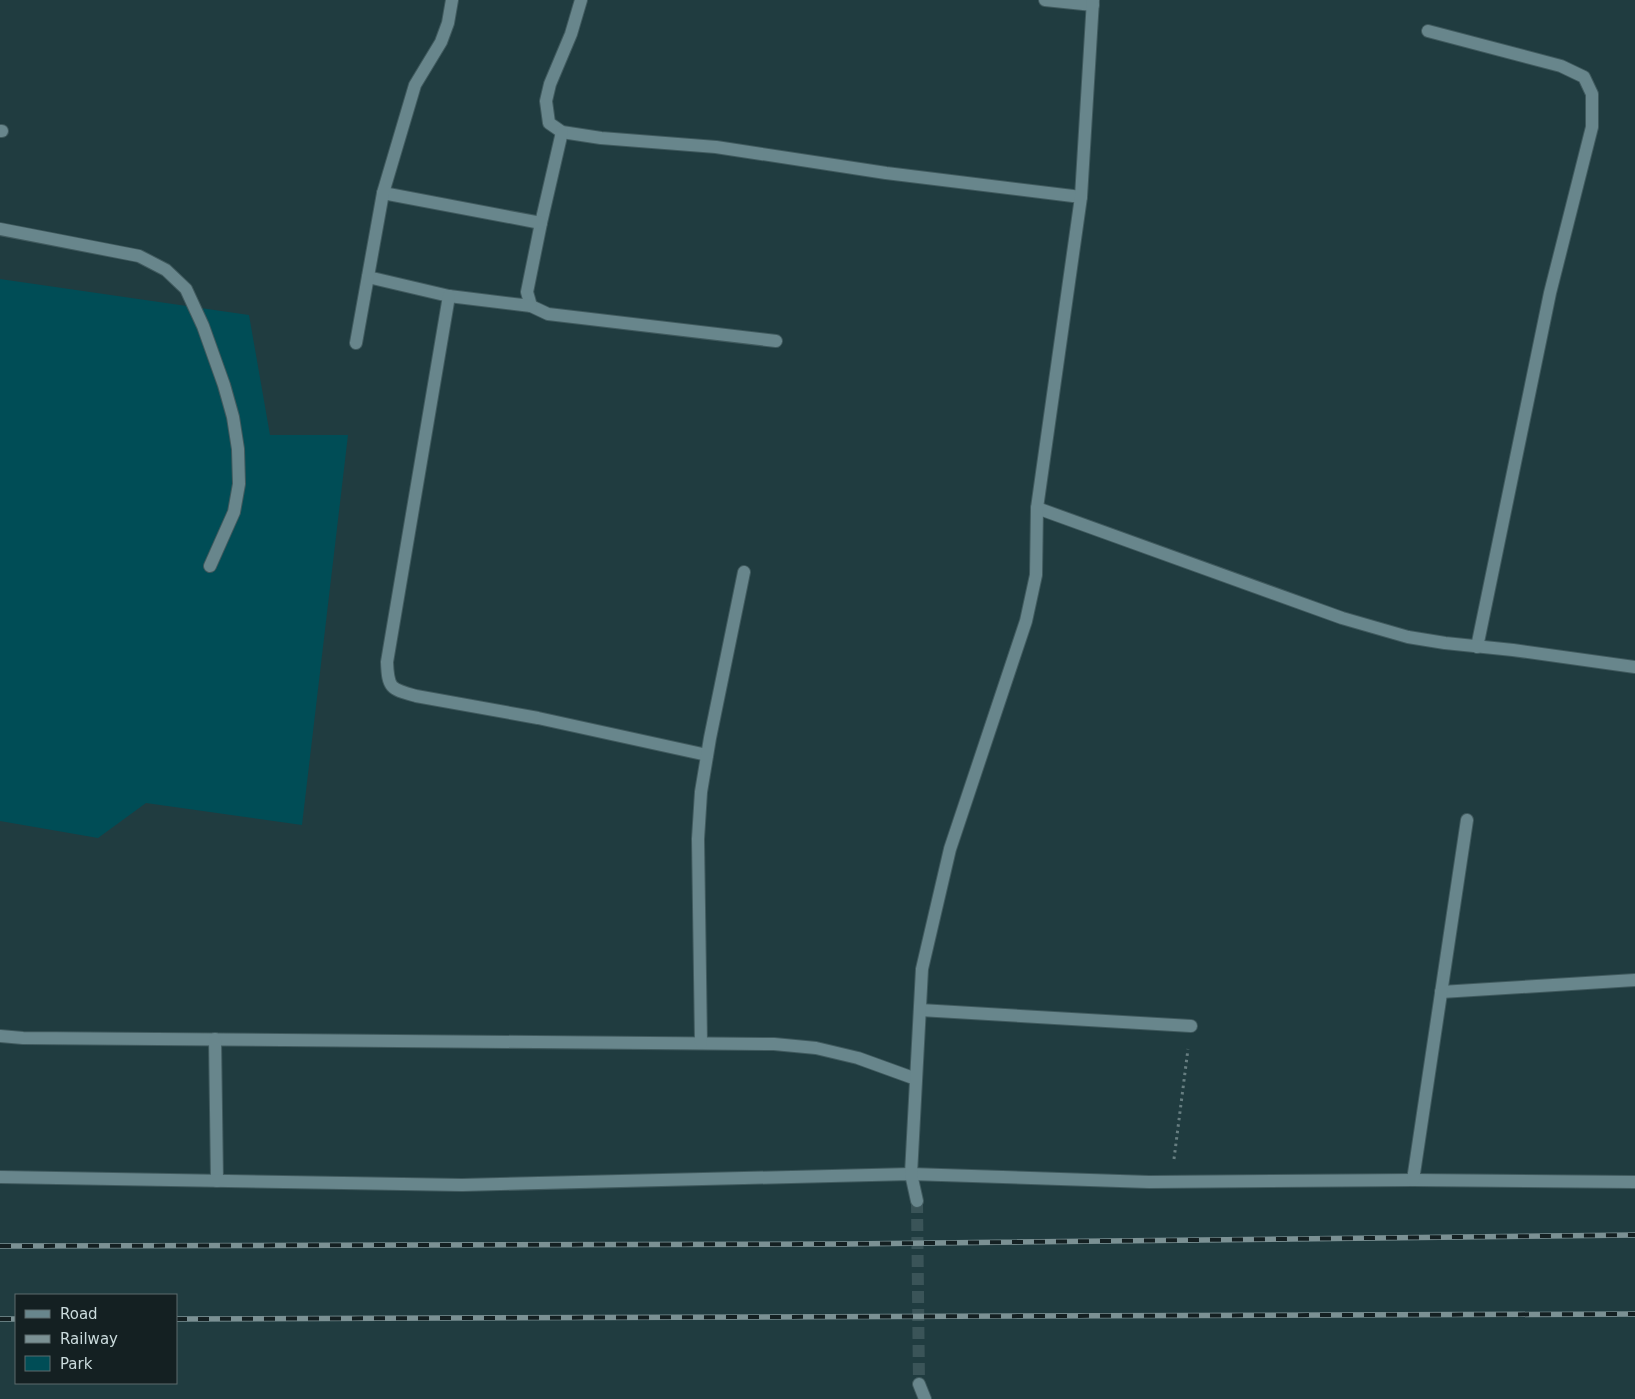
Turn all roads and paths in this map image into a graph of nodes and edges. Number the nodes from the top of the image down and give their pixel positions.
1 (452, 0) edge
2 (581, 0) edge
3 (1046, 0) edge
4 (1093, 3) edge
5 (1428, 31) dead end
6 (562, 132) junction
7 (384, 194) junction
8 (1081, 197) junction
9 (541, 223) junction
10 (0, 229) edge
11 (368, 277) junction
12 (449, 296) junction
13 (531, 306) junction
14 (776, 341) dead end
15 (356, 343) dead end
16 (1037, 508) junction
17 (210, 566) dead end
18 (744, 572) dead end
19 (1477, 647) junction
20 (1635, 667) edge
21 (707, 754) junction
22 (1467, 820) dead end
23 (1635, 980) edge
24 (1441, 992) junction
25 (920, 1010) junction
26 (1191, 1026) joint
27 (0, 1036) edge
28 (215, 1039) junction
29 (701, 1043) junction
30 (916, 1079) junction
31 (911, 1174) junction
32 (0, 1177) edge
33 (1413, 1180) junction
34 (217, 1181) junction
35 (1171, 1182) junction
36 (1635, 1182) edge
37 (916, 1201) tunnel mouth
38 (919, 1384) tunnel mouth
39 (925, 1399) edge

1 - 7 street
2 - 6 street
3 - 4 street
4 - 8 street
5 - 19 street
6 - 8 street
6 - 9 street
7 - 9 street
7 - 11 street
8 - 16 street
9 - 13 street
10 - 17 street
11 - 12 street
11 - 15 street
12 - 13 street
12 - 21 street
13 - 14 street
16 - 19 street
16 - 25 street
18 - 21 street
19 - 20 street
21 - 29 street
22 - 24 street
23 - 24 street
24 - 33 street
25 - 26 street
25 - 30 street
26 - 35 path
27 - 28 street
28 - 29 street
28 - 34 street
29 - 30 street
30 - 31 street
31 - 34 street
31 - 35 street
31 - 37 street
32 - 34 street
33 - 35 street
33 - 36 street
38 - 39 street

